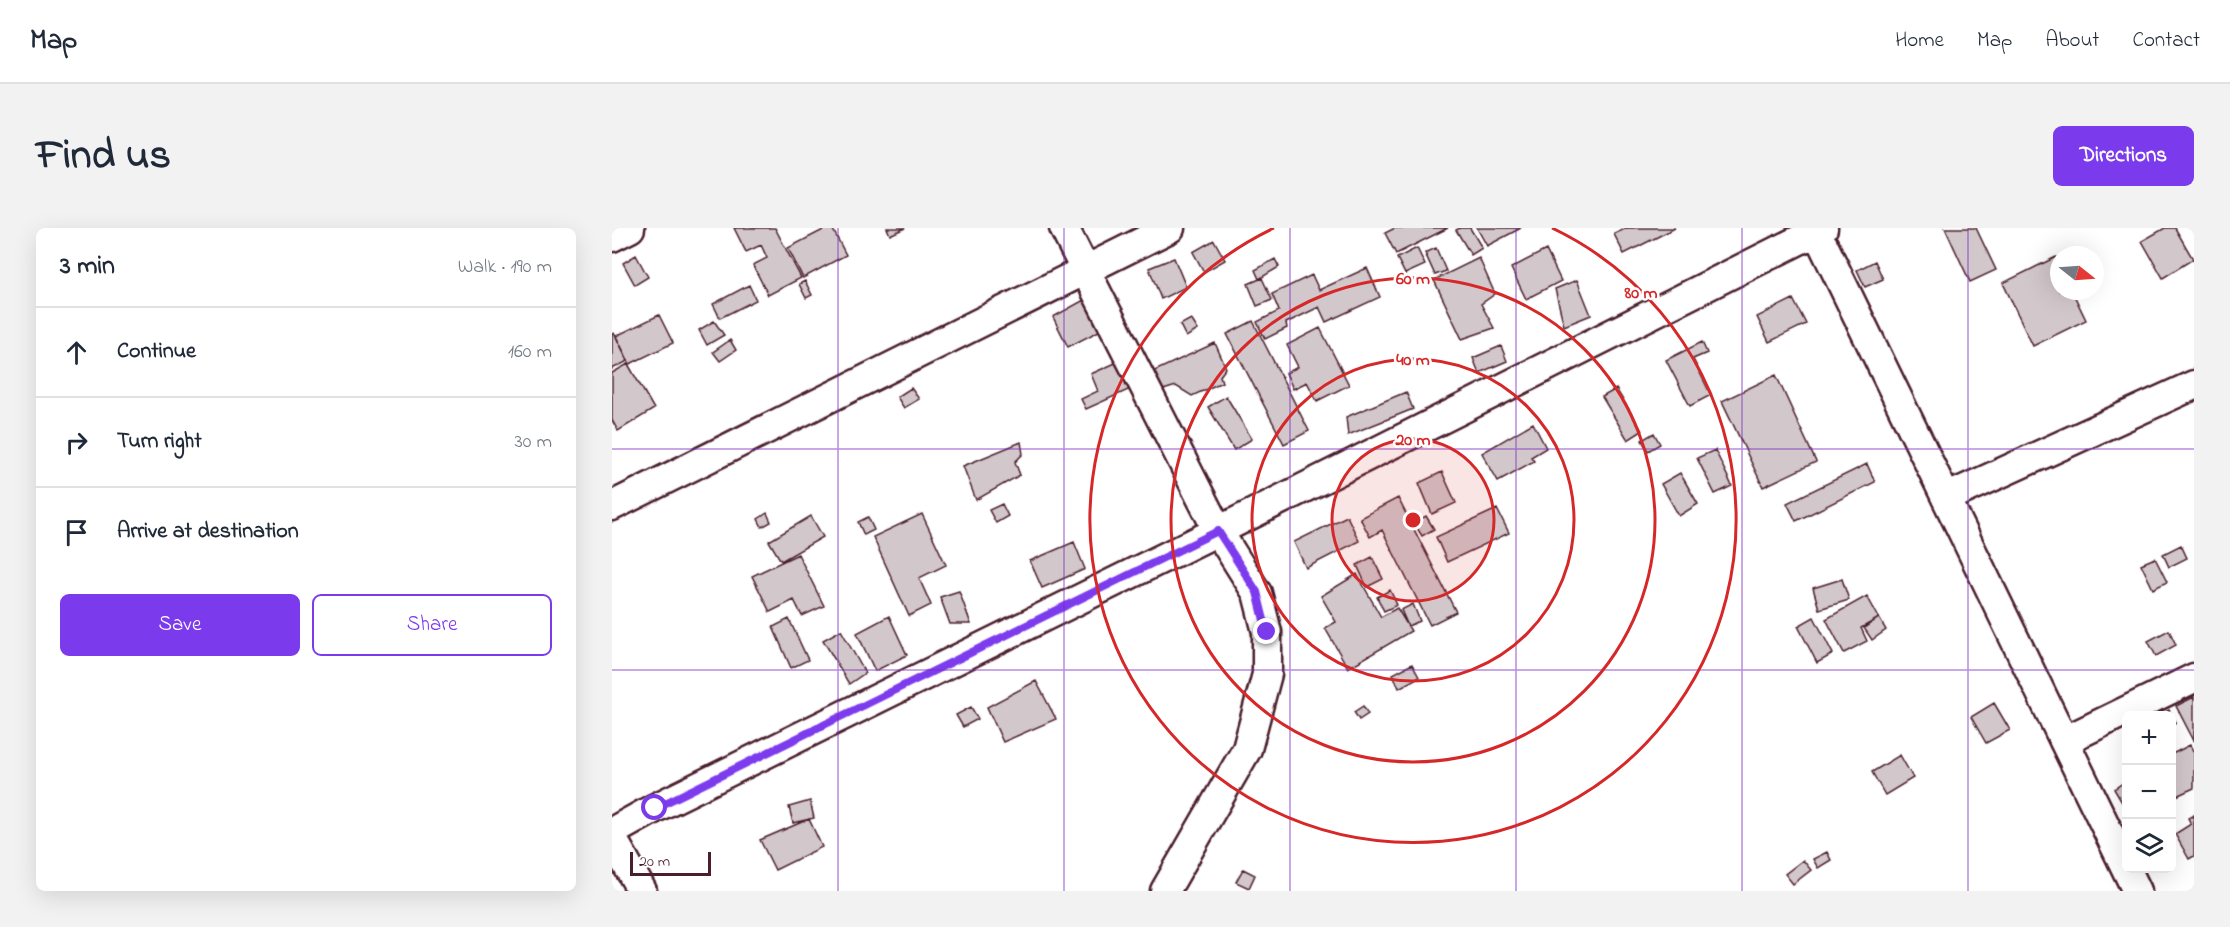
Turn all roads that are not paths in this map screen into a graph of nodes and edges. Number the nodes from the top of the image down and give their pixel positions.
1 (630, 228) edge
2 (1064, 228) edge
3 (1170, 228) edge
4 (1818, 229) edge
5 (612, 237) edge
6 (1085, 271) junction
7 (2194, 385) edge
8 (1946, 498) junction
9 (612, 506) edge
10 (1218, 531) junction
11 (2194, 678) edge
12 (2064, 741) junction
13 (612, 832) edge
14 (612, 838) edge
15 (642, 891) edge
16 (1165, 891) edge
17 (2137, 891) edge

1 - 5 street
2 - 6 street
3 - 6 street
4 - 8 street
4 - 10 street
6 - 9 street
6 - 10 street
7 - 8 street
8 - 12 street
10 - 13 street
10 - 16 street
11 - 12 street
12 - 17 street
14 - 15 street

